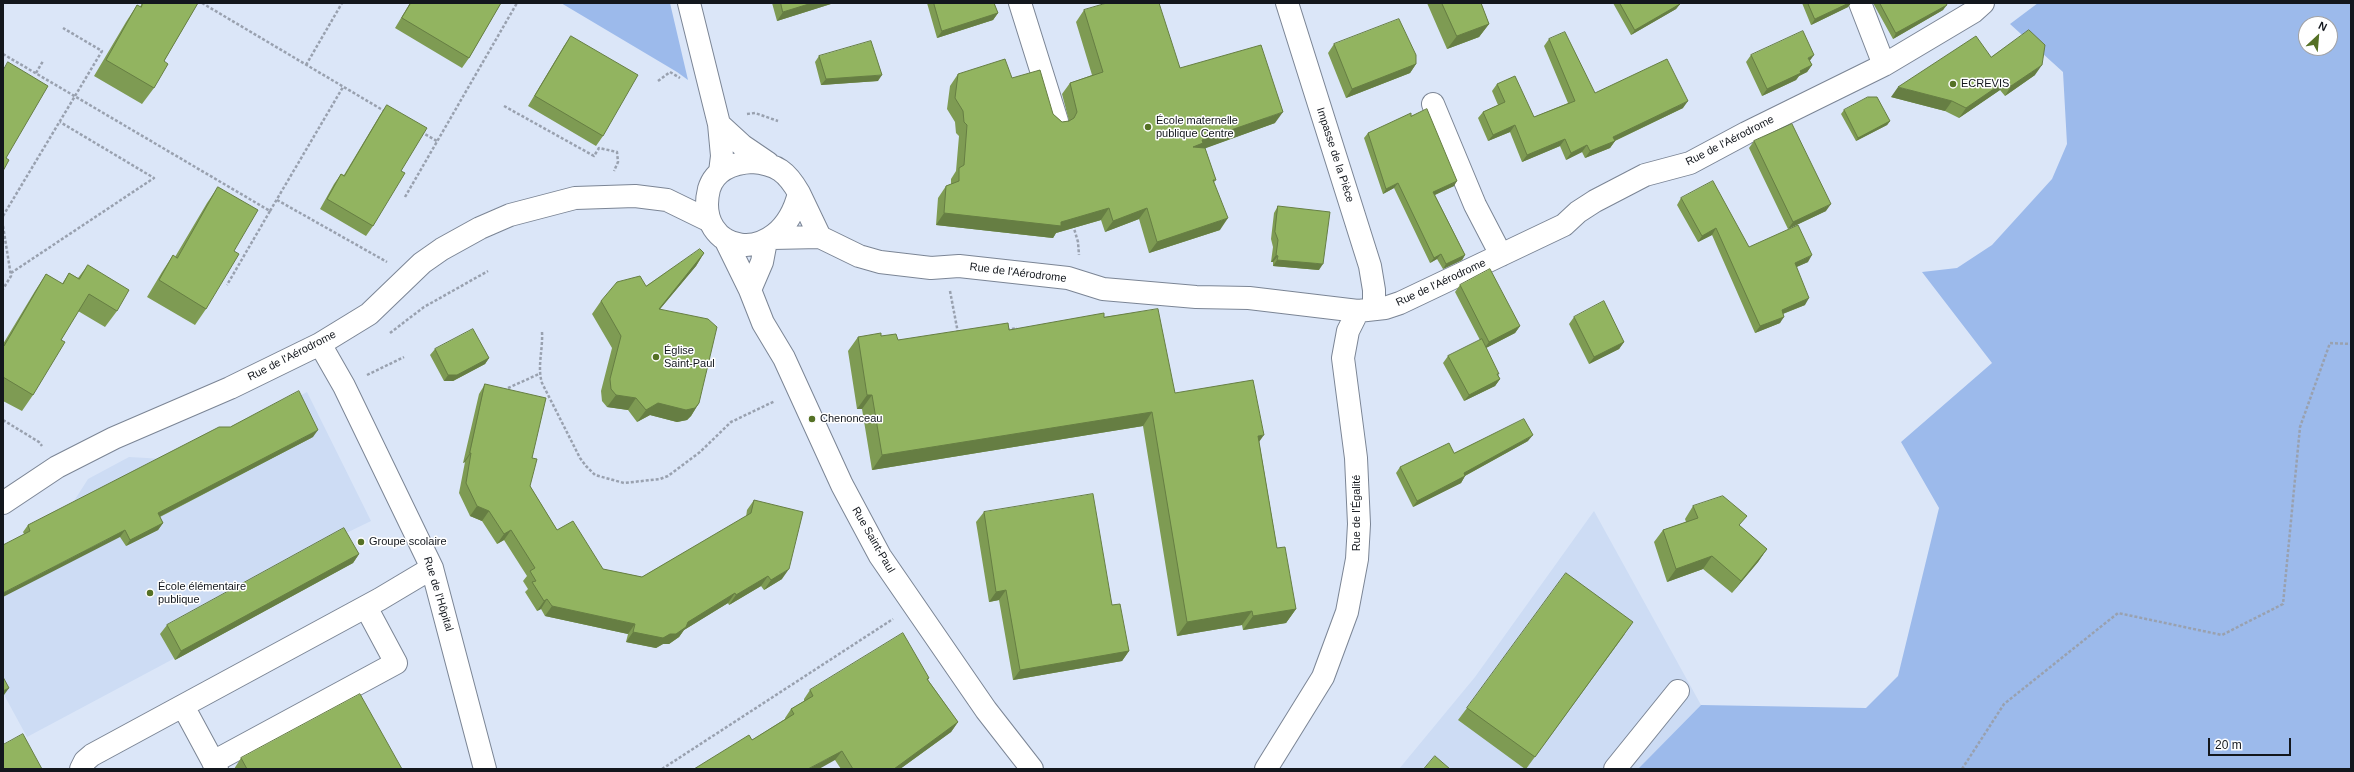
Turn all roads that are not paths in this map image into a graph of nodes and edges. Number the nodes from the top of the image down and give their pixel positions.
1 (689, 3) edge
2 (1020, 3) edge
3 (1287, 3) edge
4 (1860, 3) edge
5 (1982, 3) edge
6 (1884, 65) junction
7 (1433, 104) dead end
8 (1057, 121) edge
9 (719, 124) junction
10 (768, 163) junction
11 (716, 178) junction
12 (799, 193) junction
13 (667, 200) junction
14 (710, 221) junction
15 (820, 237) junction
16 (725, 239) junction
17 (769, 240) junction
18 (1501, 255) junction
19 (750, 290) junction
20 (1366, 310) junction
21 (320, 344) junction
22 (3, 503) edge
23 (432, 568) junction
24 (366, 607) junction
25 (1678, 691) dead end
26 (182, 706) junction
27 (215, 766) edge
28 (81, 769) edge
29 (485, 769) edge
30 (1032, 769) edge
31 (1266, 769) edge
32 (1615, 769) edge

1 - 9 street
2 - 8 street
3 - 20 street, Impasse de la Pièce
4 - 6 street
5 - 6 street, Rue de l'Aérodrome
6 - 18 street, Rue de l'Aérodrome
7 - 18 street
9 - 10 street
9 - 11 street
10 - 11 street, Rue de l'Aérodrome
10 - 12 street, Rue de l'Aérodrome
11 - 13 street, Rue de l'Aérodrome
11 - 14 street, Rue de l'Aérodrome
12 - 15 street, Rue de l'Aérodrome
12 - 17 street
13 - 14 street, Rue de l'Aérodrome
13 - 21 street, Rue de l'Aérodrome
14 - 16 street, Rue de l'Aérodrome
15 - 17 street, Rue de l'Aérodrome
15 - 20 street, Rue de l'Aérodrome
16 - 17 street, Rue de l'Aérodrome
16 - 19 street, Rue Saint-Paul
17 - 19 street
18 - 20 street, Rue de l'Aérodrome
19 - 30 street, Rue Saint-Paul
20 - 31 street, Rue de l'Égalité
21 - 22 street, Rue de l'Aérodrome
21 - 23 street, Rue de l'Hôpital
23 - 24 street
23 - 29 street, Rue de l'Hôpital
24 - 26 street
24 - 27 street
25 - 32 street
26 - 27 street
26 - 28 street

